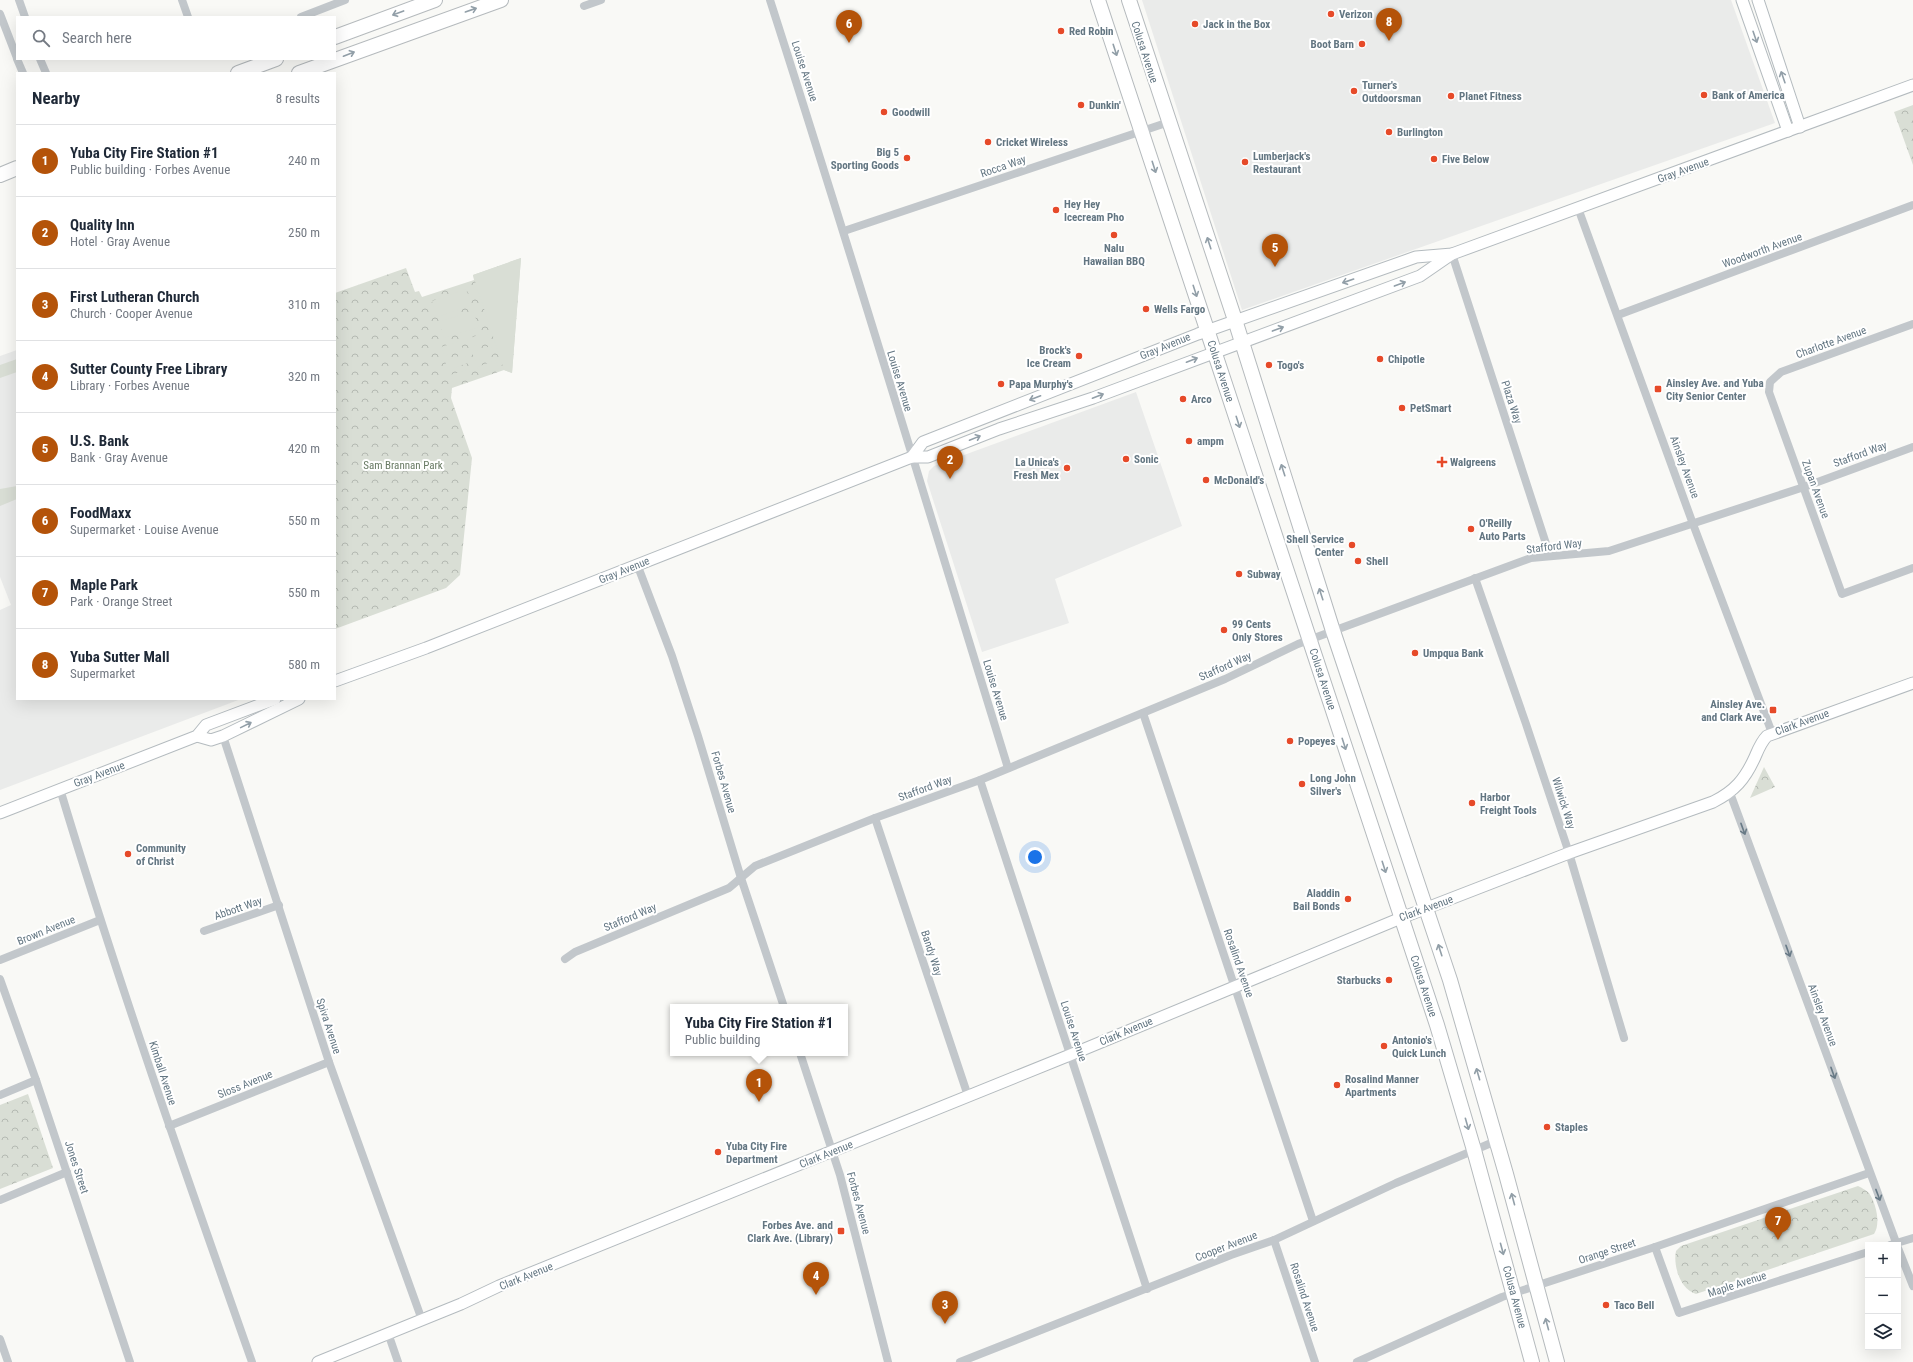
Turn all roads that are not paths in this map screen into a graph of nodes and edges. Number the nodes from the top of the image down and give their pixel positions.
1 (18, 0) edge
2 (182, 0) edge
3 (345, 0) edge
4 (435, 0) edge
5 (501, 0) edge
6 (601, 0) edge
7 (770, 0) edge
8 (1098, 0) edge
9 (1129, 0) edge
10 (1742, 0) edge
11 (1758, 0) edge
12 (584, 6) dead end
13 (0, 14) edge
14 (25, 16) edge
15 (188, 16) edge
16 (304, 16) edge
17 (336, 37) edge
18 (16, 56) edge
19 (17, 60) edge
20 (40, 60) edge
21 (273, 60) edge
22 (335, 60) edge
23 (336, 60) edge
24 (22, 72) edge
25 (46, 72) edge
26 (241, 72) edge
27 (302, 72) edge
28 (1913, 85) edge
29 (1169, 122) junction
30 (1800, 127) junction
31 (1141, 130) junction
32 (1788, 131) junction
33 (16, 168) edge
34 (0, 175) edge
35 (1913, 205) edge
36 (1578, 208) junction
37 (844, 231) junction
38 (1452, 254) junction
39 (1618, 315) junction
40 (1235, 320) junction
41 (1913, 324) edge
42 (1207, 330) junction
43 (1241, 343) junction
44 (1214, 352) junction
45 (1769, 392) joint
46 (1913, 447) edge
47 (912, 457) junction
48 (1804, 487) junction
49 (1693, 524) junction
50 (1550, 556) junction
51 (637, 564) junction
52 (1913, 568) edge
53 (1475, 578) junction
54 (1333, 631) junction
55 (1310, 640) junction
56 (336, 681) edge
57 (1913, 683) edge
58 (272, 700) edge
59 (297, 700) edge
60 (1143, 713) junction
61 (1772, 733) junction
62 (197, 736) junction
63 (223, 736) junction
64 (1008, 768) junction
65 (980, 780) junction
66 (60, 789) junction
67 (1730, 793) junction
68 (0, 813) edge
69 (875, 818) junction
70 (1569, 853) junction
71 (741, 878) junction
72 (279, 905) junction
73 (1425, 908) junction
74 (1401, 918) junction
75 (100, 920) junction
76 (204, 931) dead end
77 (565, 959) dead end
78 (0, 960) edge
79 (0, 979) edge
80 (1235, 986) junction
81 (783, 1004) edge
82 (1624, 1038) dead end
83 (1070, 1055) junction
84 (801, 1056) edge
85 (329, 1062) junction
86 (36, 1080) junction
87 (0, 1095) edge
88 (968, 1096) junction
89 (169, 1126) junction
90 (1496, 1141) junction
91 (1474, 1150) junction
92 (833, 1151) junction
93 (67, 1172) junction
94 (1869, 1173) junction
95 (0, 1200) edge
96 (1313, 1221) junction
97 (1913, 1238) edge
98 (1274, 1240) junction
99 (1894, 1242) edge
100 (1901, 1243) edge
101 (1656, 1247) junction
102 (1865, 1253) edge
103 (1901, 1259) edge
104 (1537, 1285) junction
105 (1913, 1286) edge
106 (1147, 1289) junction
107 (1514, 1293) junction
108 (422, 1320) junction
109 (388, 1333) junction
110 (0, 1339) edge
111 (8, 1362) edge
112 (130, 1362) edge
113 (252, 1362) edge
114 (318, 1362) edge
115 (398, 1362) edge
116 (888, 1362) edge
117 (960, 1362) edge
118 (1314, 1362) edge
119 (1357, 1362) edge
120 (1532, 1362) edge
121 (1557, 1362) edge

1 - 14 street
2 - 15 street
3 - 16 street
4 -> 17 highway
23 -> 5 highway
6 - 12 street
7 - 37 street, Louise Avenue
8 -> 31 highway, Colusa Avenue
9 - 29 highway, Colusa Avenue
10 -> 32 main road
30 -> 11 main road
13 - 18 street
19 - 24 street
20 - 25 street
21 - 26 highway
27 -> 22 highway
28 - 30 main road, Gray Avenue
29 - 31 street, Rocca Way
40 -> 29 highway, Colusa Avenue
30 - 32 main road, Gray Avenue
31 - 37 street, Rocca Way
31 -> 42 highway, Colusa Avenue
32 - 36 main road, Gray Avenue
33 - 34 highway
35 - 39 street, Woodworth Avenue
36 - 38 main road, Gray Avenue
36 - 39 street, Ainsley Avenue
37 - 47 street, Louise Avenue
38 -> 40 main road, Gray Avenue
43 -> 38 main road, Gray Avenue
38 - 50 street, Plaza Way
39 - 49 street, Ainsley Avenue
40 - 42 main road, Gray Avenue
40 - 43 highway, Colusa Avenue
41 - 45 street, Charlotte Avenue
42 - 44 highway, Colusa Avenue
42 -> 47 main road, Gray Avenue
43 - 44 main road, Gray Avenue
54 -> 43 highway, Colusa Avenue
47 -> 44 main road, Gray Avenue
44 -> 55 highway, Colusa Avenue
45 - 48 street, Zupan Avenue
46 - 48 street, Stafford Way
47 - 51 main road, Gray Avenue
47 - 64 street, Louise Avenue
48 - 49 street, Stafford Way
48 - 52 street, Zupan Avenue
49 - 50 street, Stafford Way
49 - 61 street, Ainsley Avenue
50 - 53 street, Stafford Way
51 - 56 main road, Gray Avenue
51 - 71 street, Forbes Avenue
53 - 54 street, Stafford Way
53 - 70 street, Wilwick Way
54 - 55 street, Stafford Way
54 - 73 highway, Colusa Avenue
55 - 60 street, Stafford Way
55 -> 74 highway, Colusa Avenue
57 - 61 main road, Clark Avenue
58 - 62 main road, Gray Avenue
63 -> 59 main road, Gray Avenue
60 - 64 street, Stafford Way
60 - 80 street, Rosalind Avenue
61 - 67 main road, Clark Avenue
62 - 63 main road, Gray Avenue
62 - 66 main road, Gray Avenue
63 - 72 street, Spiva Avenue
64 - 65 street, Stafford Way
65 - 69 street, Stafford Way
65 - 83 street, Louise Avenue
66 - 68 main road, Gray Avenue
66 - 75 street, Kimball Avenue
67 - 70 main road, Clark Avenue
67 -> 94 street, Ainsley Avenue
69 - 71 street, Stafford Way
69 - 88 street, Bandy Way
70 - 73 main road, Clark Avenue
70 - 82 street, Wilwick Way
71 - 77 street, Stafford Way
71 - 81 street, Forbes Avenue
72 - 76 street, Abbott Way
72 - 85 street, Spiva Avenue
73 - 74 main road, Clark Avenue
90 -> 73 highway, Colusa Avenue
74 - 80 main road, Clark Avenue
74 -> 91 highway, Colusa Avenue
75 - 78 street, Brown Avenue
75 - 89 street, Kimball Avenue
79 - 86 street, Jones Street
80 - 83 main road, Clark Avenue
80 - 96 street, Rosalind Avenue
83 - 88 main road, Clark Avenue
83 - 106 street, Louise Avenue
84 - 92 street, Forbes Avenue
85 - 89 street, Sloss Avenue
85 - 108 street, Spiva Avenue
86 - 87 street
86 - 93 street, Jones Street
88 - 92 main road, Clark Avenue
89 - 113 street, Kimball Avenue
90 - 91 street, Cooper Avenue
104 -> 90 highway, Colusa Avenue
91 - 96 street, Cooper Avenue
91 -> 107 highway, Colusa Avenue
92 - 108 main road, Clark Avenue
92 - 116 street, Forbes Avenue
93 - 95 street
93 - 112 street, Jones Street
94 -> 99 street, Ainsley Avenue
94 - 101 street, Orange Street
96 - 98 street, Cooper Avenue
97 - 100 street
98 - 106 street, Cooper Avenue
98 - 118 street, Rosalind Avenue
101 - 102 street, Maple Avenue
101 - 104 street, Orange Street
103 - 105 street, Ainsley Avenue
104 - 107 street, Orange Street
121 -> 104 highway, Colusa Avenue
106 - 117 street, Cooper Avenue
107 - 119 street, Orange Street
107 - 120 highway, Colusa Avenue
108 - 109 main road, Clark Avenue
109 - 114 main road, Clark Avenue
109 - 115 street
110 - 111 street

